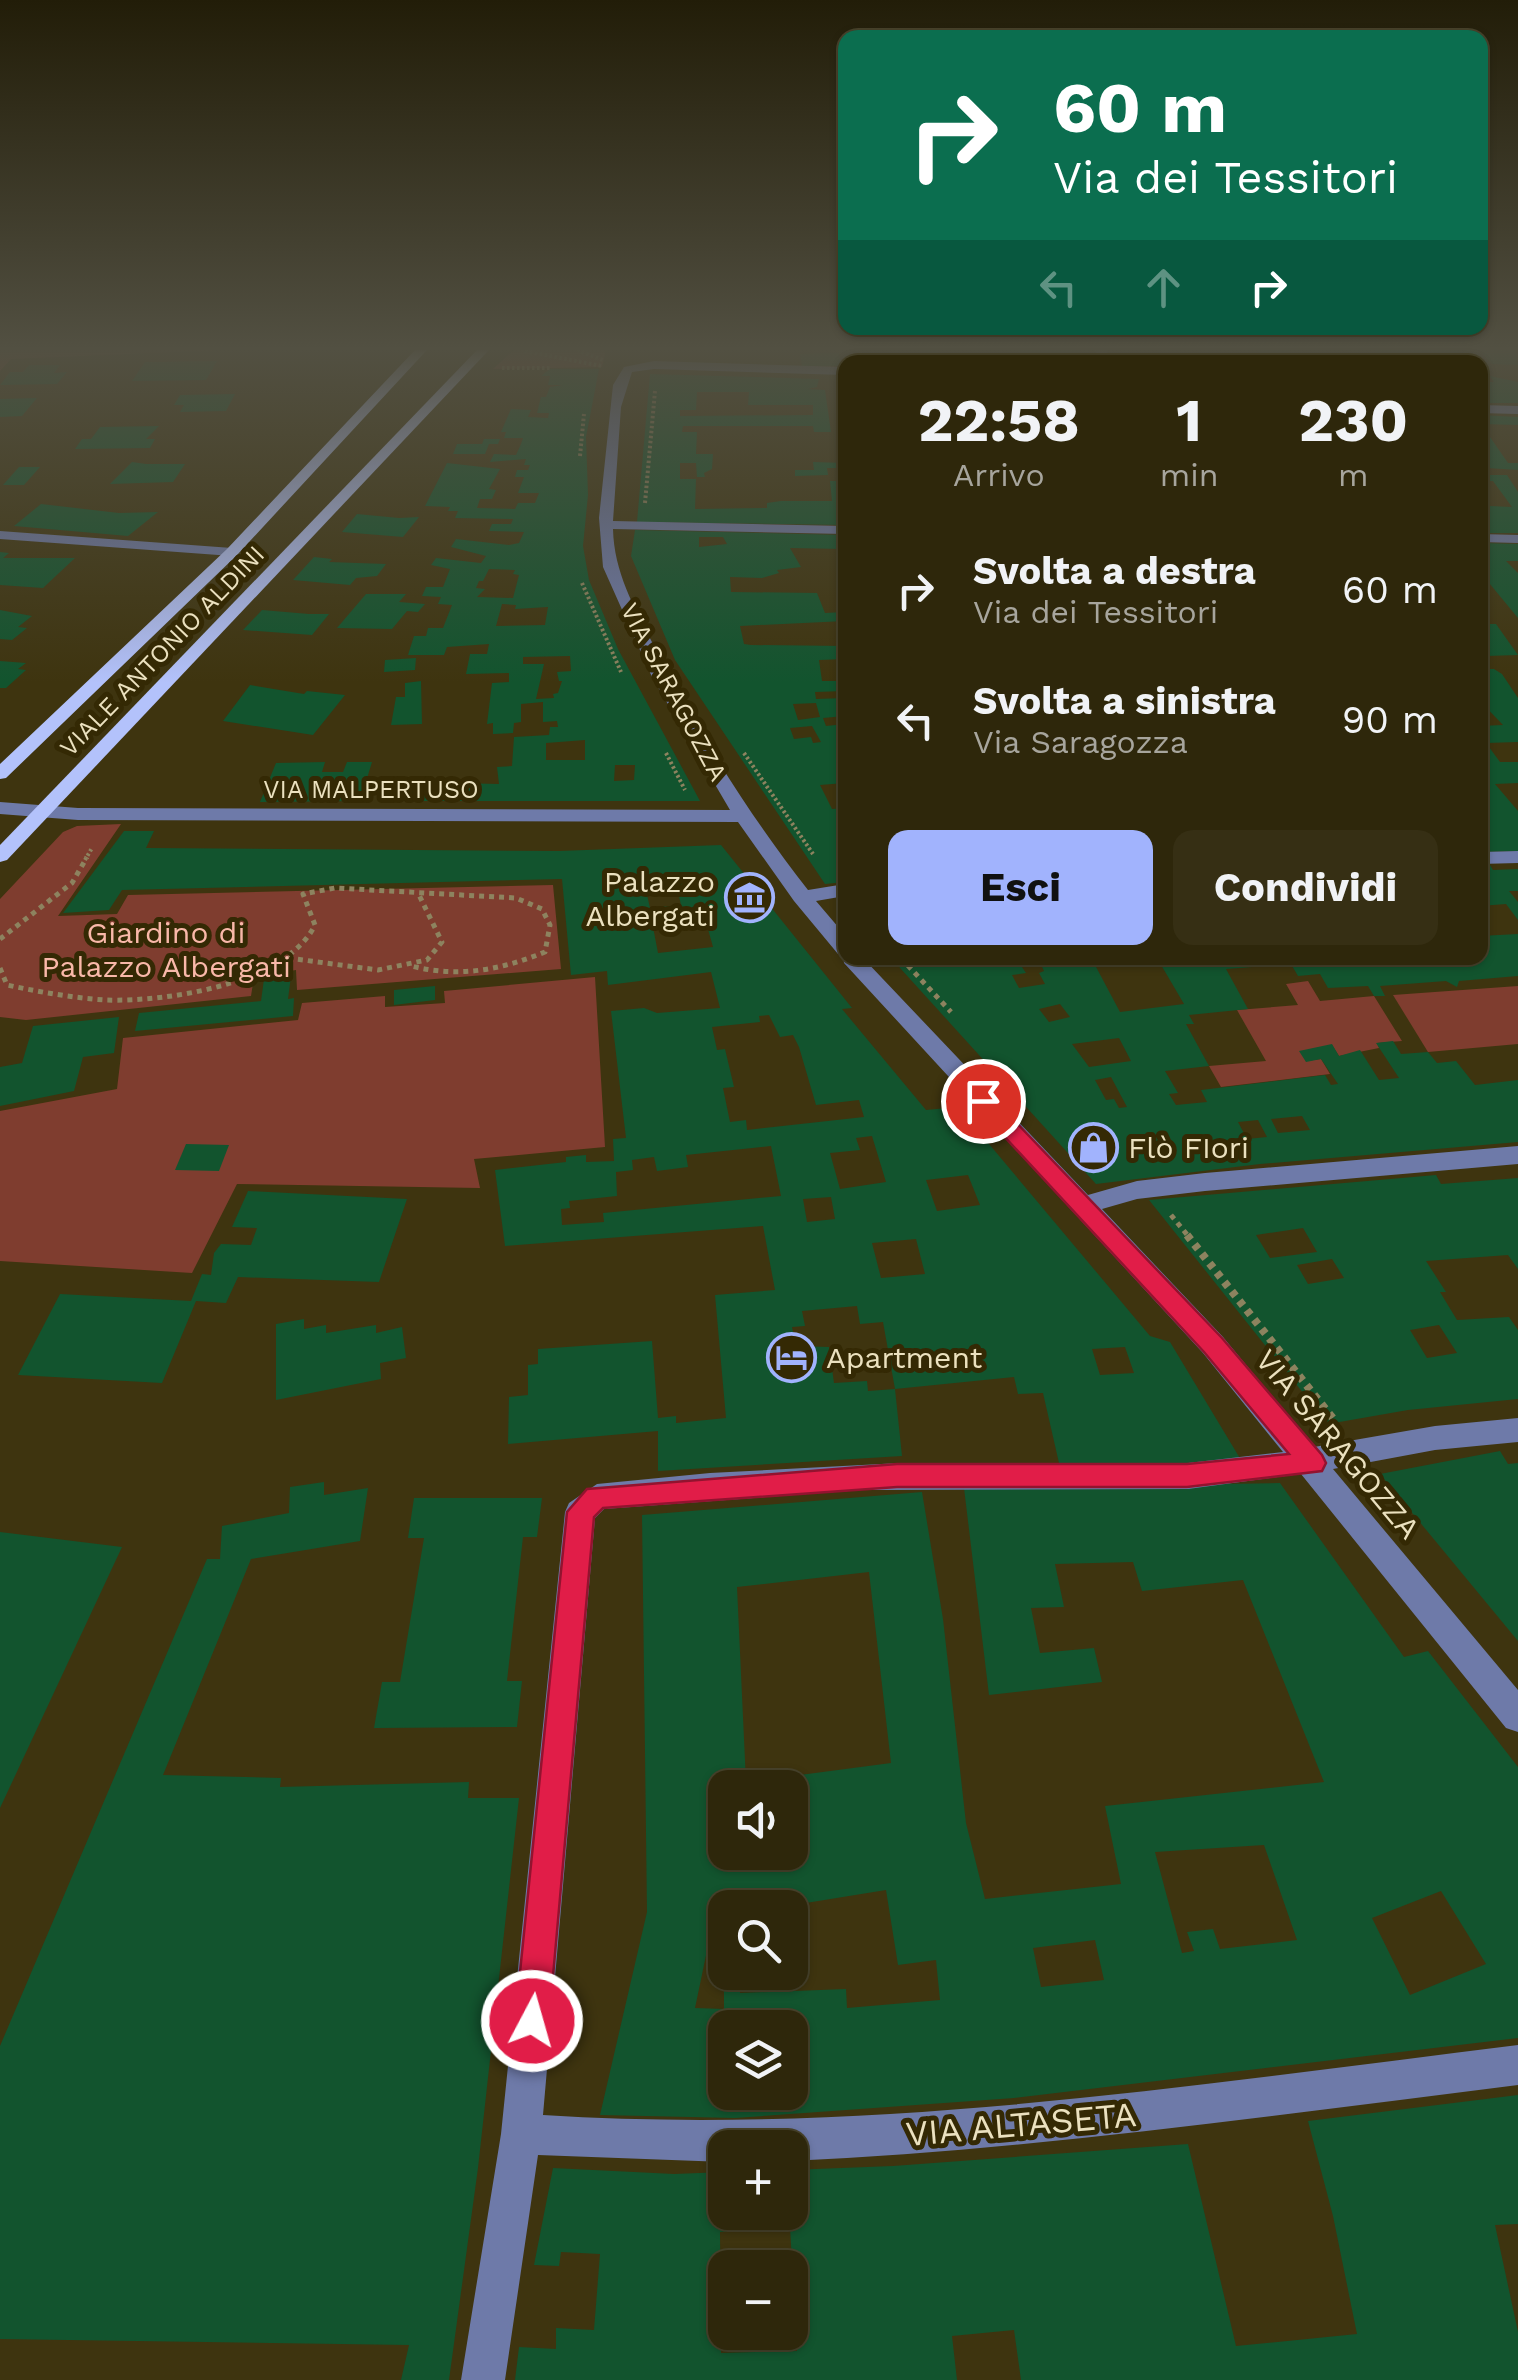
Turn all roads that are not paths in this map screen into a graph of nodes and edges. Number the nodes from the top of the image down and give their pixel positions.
1 (318, 461) edge
2 (377, 461) edge
3 (614, 461) edge
4 (608, 526) junction
5 (838, 530) edge
6 (0, 535) edge
7 (1488, 538) edge
8 (1518, 539) edge
9 (232, 552) junction
10 (0, 774) edge
11 (0, 808) edge
12 (43, 812) junction
13 (742, 816) junction
14 (0, 856) edge
15 (1488, 858) edge
16 (1518, 858) edge
17 (838, 891) edge
18 (801, 897) junction
19 (838, 941) edge
20 (858, 965) edge
21 (1518, 1155) edge
22 (1081, 1206) junction
23 (1518, 1430) edge
24 (1313, 1463) junction
25 (1518, 1716) edge
26 (1518, 2065) edge
27 (520, 2134) junction
28 (483, 2380) edge

1 - 9 main road, VIALE ANTONIO ALDINI
2 - 12 main road, VIALE ANTONIO ALDINI
3 - 4 street, VIA SARAGOZZA
4 - 5 street
4 - 13 street, VIA SARAGOZZA
6 - 9 street, VIALE ANTONIO ALDINI
7 - 8 street
9 - 10 main road, VIALE ANTONIO ALDINI
11 - 12 street, VIA MALPERTUSO
12 - 13 street, VIA MALPERTUSO
12 - 14 main road, VIALE ANTONIO ALDINI
13 - 18 street, VIA SARAGOZZA
15 - 16 street
17 - 18 street
18 - 19 street, VIA SARAGOZZA
20 - 22 street, VIA SARAGOZZA
21 - 22 street
22 - 24 street, VIA SARAGOZZA
23 - 24 street
24 - 25 street, VIA SARAGOZZA
24 - 27 street
26 - 27 street, VIA ALTASETA
27 - 28 street

